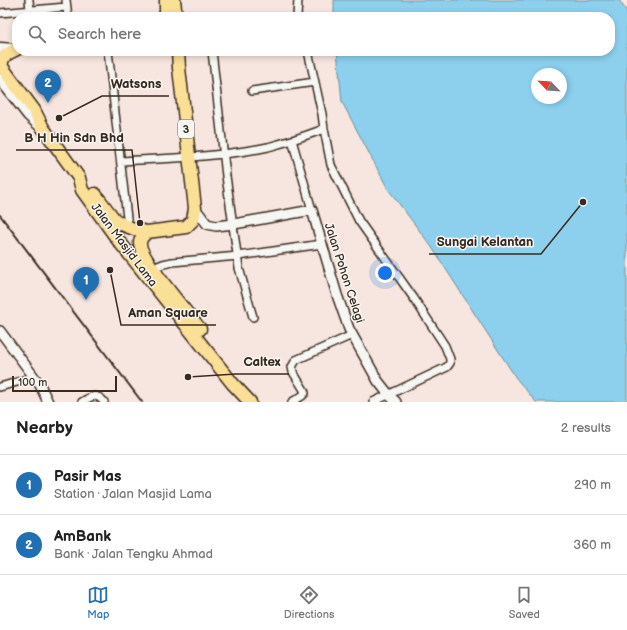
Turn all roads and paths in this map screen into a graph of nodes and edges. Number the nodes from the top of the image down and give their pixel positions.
1 (29, 0) edge
2 (166, 0) edge
3 (174, 0) edge
4 (298, 0) edge
5 (66, 3) edge
6 (30, 10) junction
7 (166, 12) edge
8 (175, 12) edge
9 (297, 12) edge
10 (0, 13) edge
11 (0, 48) edge
12 (12, 49) edge
13 (12, 52) edge
14 (109, 56) edge
15 (174, 56) edge
16 (178, 56) edge
17 (213, 56) edge
18 (309, 56) edge
19 (179, 68) junction
20 (1, 71) edge
21 (0, 79) edge
22 (315, 82) junction
23 (252, 91) dead end
24 (43, 128) junction
25 (324, 129) junction
26 (292, 140) junction
27 (224, 153) junction
28 (190, 157) junction
29 (121, 161) junction
30 (79, 178) junction
31 (195, 208) junction
32 (312, 210) junction
33 (234, 224) junction
34 (128, 227) junction
35 (147, 232) junction
36 (322, 244) junction
37 (238, 256) junction
38 (153, 268) junction
39 (253, 317) dead end
40 (0, 331) edge
41 (352, 335) junction
42 (226, 370) junction
43 (34, 377) junction
44 (0, 387) edge
45 (389, 395) junction
46 (48, 402) edge
47 (82, 402) edge
48 (104, 402) edge
49 (250, 402) edge
50 (292, 402) edge
51 (372, 402) edge
52 (396, 402) edge

1 - 6 street
2 - 7 highway
3 - 8 highway
4 - 9 street
5 - 6 street
6 - 10 street
11 - 12 main road
13 - 20 highway, 3
14 - 29 street
15 - 19 highway, 3
16 - 19 highway, 3
17 - 27 street
18 - 22 street
19 - 28 highway, 3
20 - 24 highway, 3
21 - 24 main road
22 - 23 street
22 - 25 street
24 - 30 highway, Jalan Masjid Lama / 3
25 - 26 street
25 - 45 street
26 - 27 street
26 - 32 street
27 - 28 street
27 - 33 street
28 - 29 street
28 - 31 highway, 3
29 - 34 street
30 - 34 highway, Jalan Masjid Lama / 3
30 - 42 highway, Jalan Masjid Lama / 3
31 - 33 street
31 - 35 highway, 3
32 - 33 street
32 - 36 street, Jalan Pohon Celagi
33 - 37 street
34 - 35 highway, Jalan Masjid Lama / 3
35 - 38 highway, Jalan Masjid Lama / 3
36 - 37 street
36 - 41 street, Jalan Pohon Celagi
37 - 38 street
37 - 39 street
38 - 42 highway, Jalan Masjid Lama / 3
40 - 43 street
41 - 45 street, Jalan Pohon Celagi
41 - 50 street
42 - 49 highway, Jalan Masjid Lama / 3
43 - 44 street
43 - 46 street
45 - 51 street
45 - 52 street, Jalan Pohon Celagi
47 - 48 street

